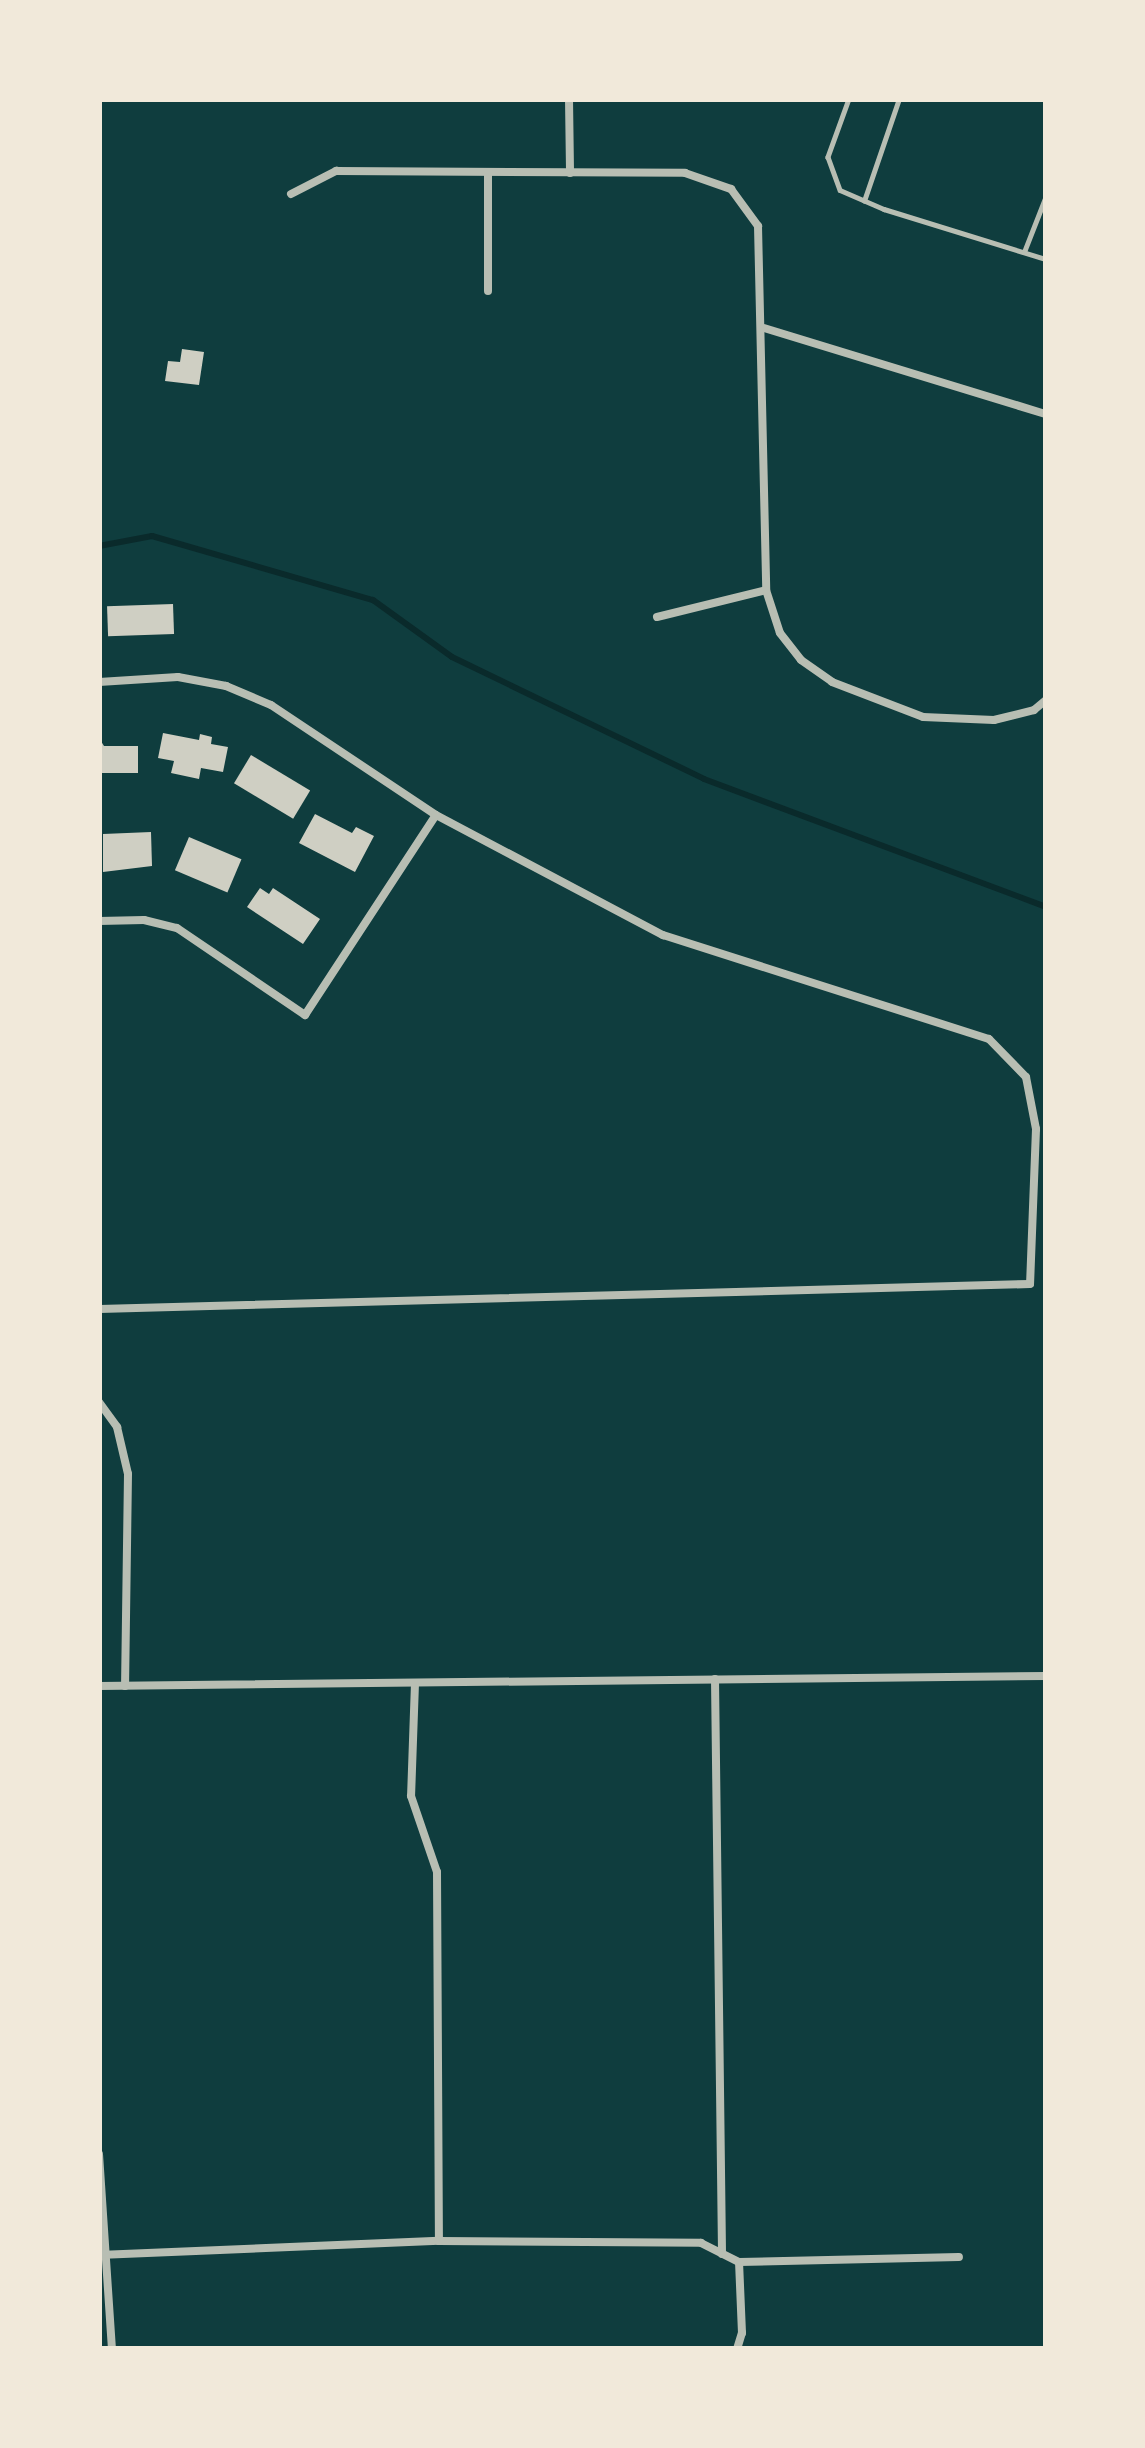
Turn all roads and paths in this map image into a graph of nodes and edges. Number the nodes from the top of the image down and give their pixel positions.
1 (569, 99) edge
2 (849, 99) edge
3 (899, 99) edge
4 (488, 173) junction
5 (570, 173) junction
6 (291, 194) dead end
7 (1046, 196) edge
8 (864, 201) junction
9 (1023, 253) junction
10 (1046, 259) edge
11 (488, 291) dead end
12 (764, 328) junction
13 (1046, 414) edge
14 (766, 590) junction
15 (657, 616) dead end
16 (99, 682) edge
17 (1046, 700) edge
18 (436, 815) junction
19 (99, 921) edge
20 (99, 1309) edge
21 (99, 1402) edge
22 (1046, 1676) edge
23 (715, 1679) junction
24 (415, 1682) junction
25 (99, 1686) edge
26 (125, 1686) junction
27 (99, 2154) edge
28 (439, 2241) junction
29 (722, 2254) junction
30 (103, 2255) edge
31 (959, 2258) dead end
32 (739, 2262) junction
33 (112, 2349) edge
34 (737, 2349) edge

1 - 5 street
2 - 8 lane
3 - 8 lane
4 - 5 street
4 - 6 street
4 - 11 street
5 - 12 street
7 - 9 lane
8 - 9 lane
9 - 10 lane
12 - 13 street
12 - 14 street
14 - 15 street
14 - 17 street
16 - 18 street
18 - 19 street
18 - 20 street
21 - 26 street
22 - 23 street
23 - 24 street
23 - 29 street
24 - 26 street
24 - 28 street
25 - 26 street
27 - 30 street
28 - 29 street
28 - 30 street
29 - 32 street
30 - 33 street
31 - 32 street
32 - 34 street

